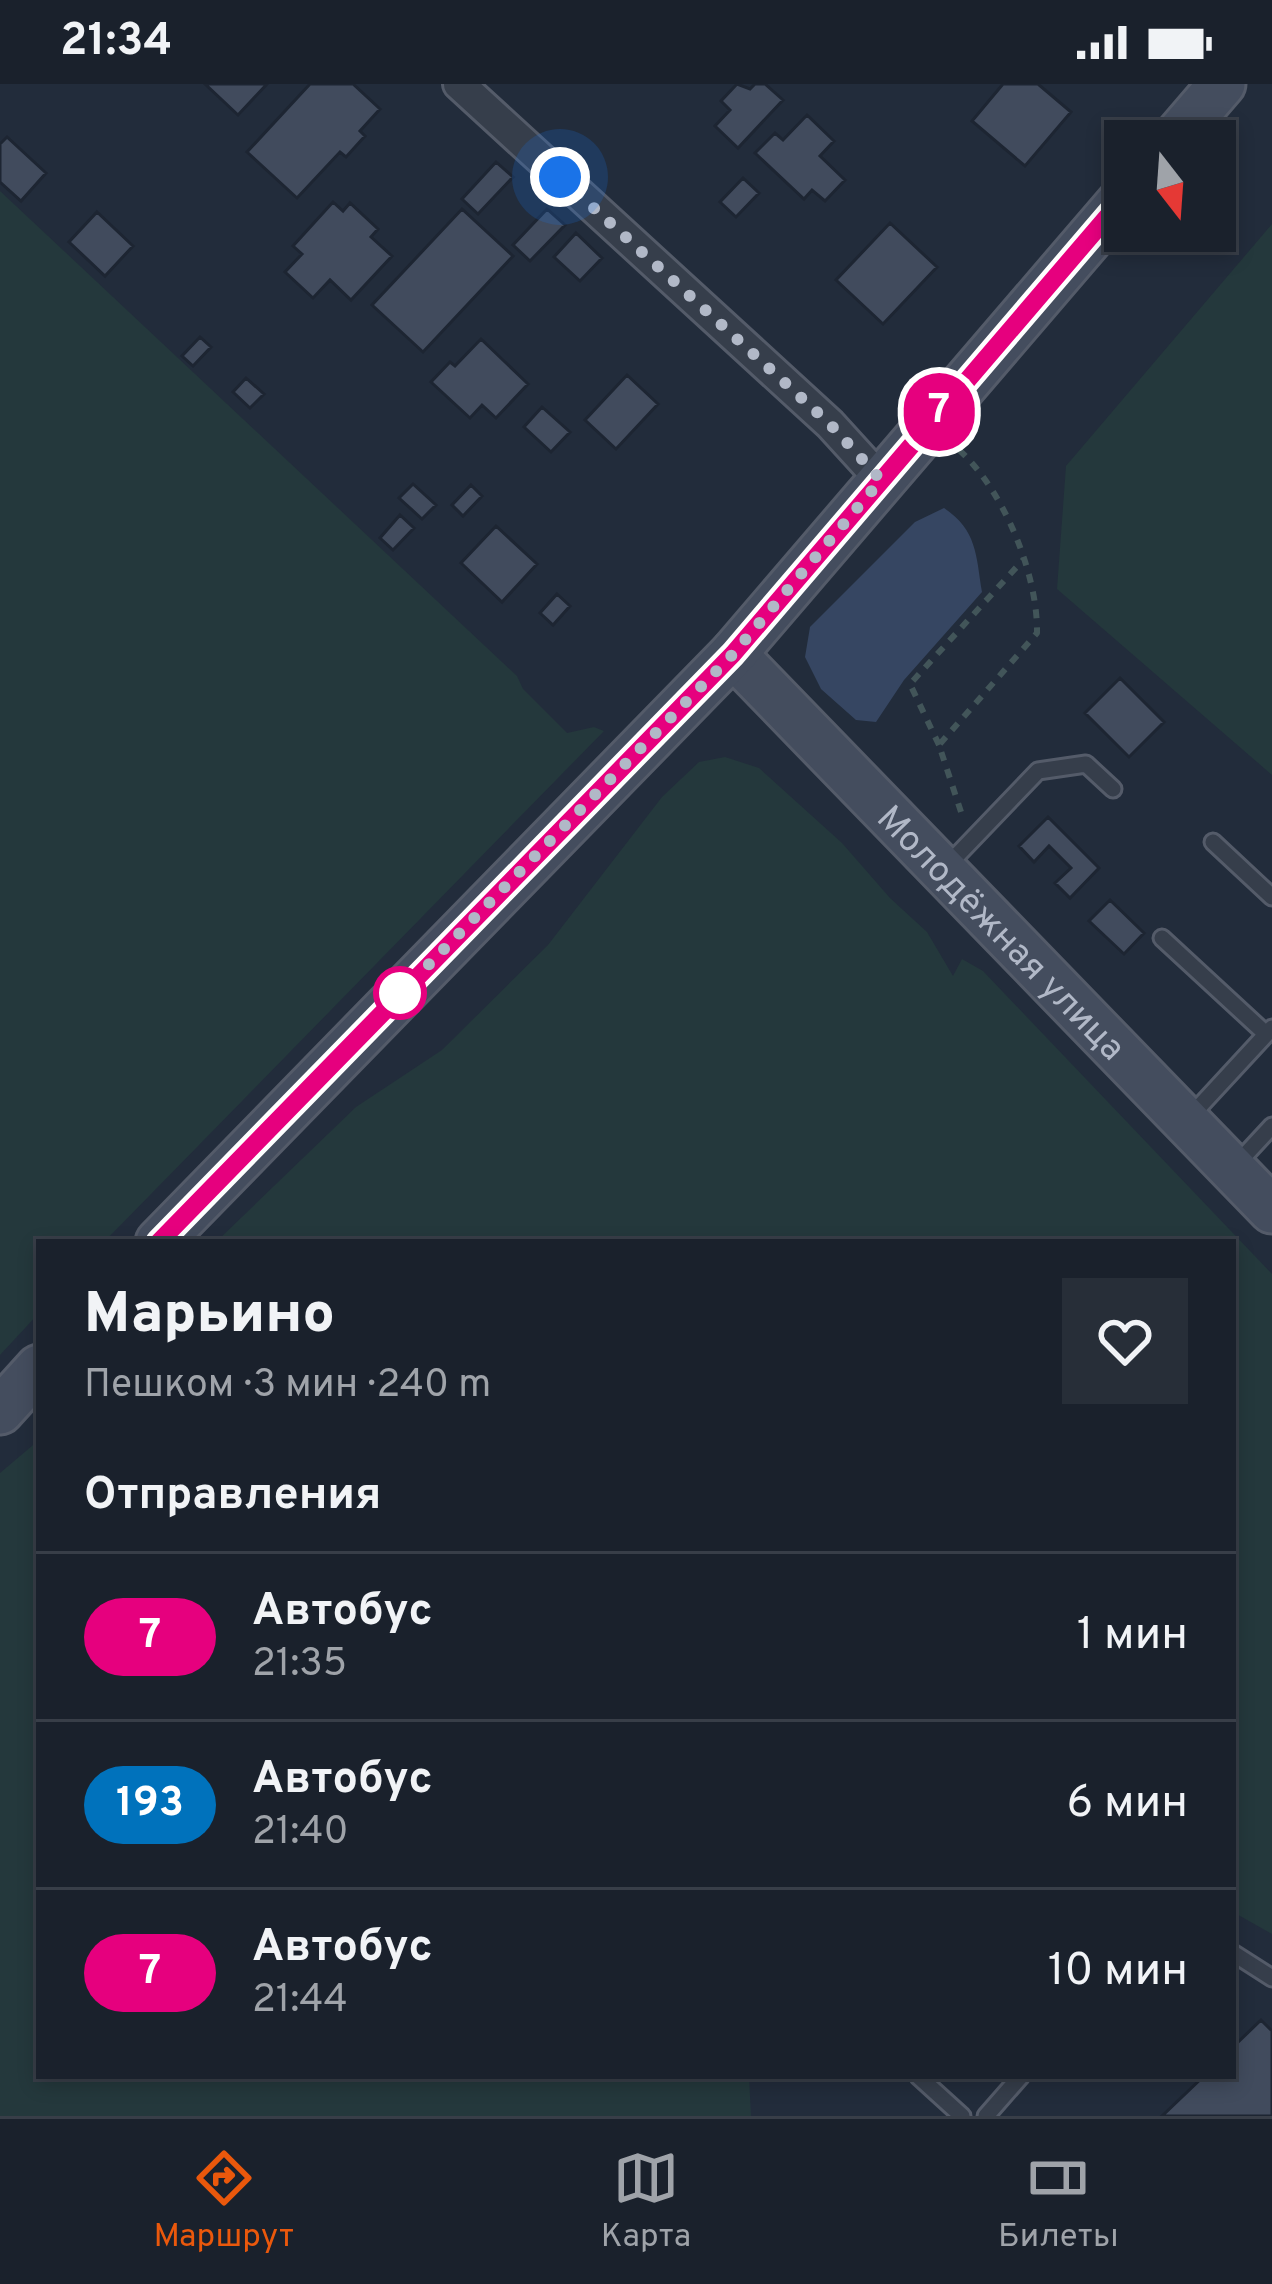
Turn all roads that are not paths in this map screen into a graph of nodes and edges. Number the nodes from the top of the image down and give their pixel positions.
1 (459, 84) edge
2 (1222, 84) edge
3 (1191, 120) edge
4 (1104, 220) edge
5 (881, 480) junction
6 (733, 654) junction
7 (1113, 789) dead end
8 (1213, 842) dead end
9 (957, 856) junction
10 (1272, 897) edge
11 (1162, 938) dead end
12 (1269, 1031) edge
13 (1186, 1121) junction
14 (1272, 1126) edge
15 (1232, 1169) junction
16 (1272, 1210) edge
17 (162, 1239) edge
18 (36, 1371) edge
19 (0, 1411) edge
20 (1236, 1955) edge
21 (1272, 1978) edge
22 (921, 2079) edge
23 (1018, 2079) edge
24 (962, 2116) edge
25 (986, 2116) edge

1 - 5 street
2 - 3 street
4 - 5 street
5 - 6 street
6 - 9 street, Молодёжная улица
6 - 17 street
7 - 9 lane
8 - 10 lane
9 - 13 street, Молодёжная улица
11 - 12 lane
12 - 13 lane
13 - 15 street, Молодёжная улица
14 - 15 lane
15 - 16 street, Молодёжная улица
18 - 19 street
20 - 21 lane
22 - 24 lane
23 - 25 lane

